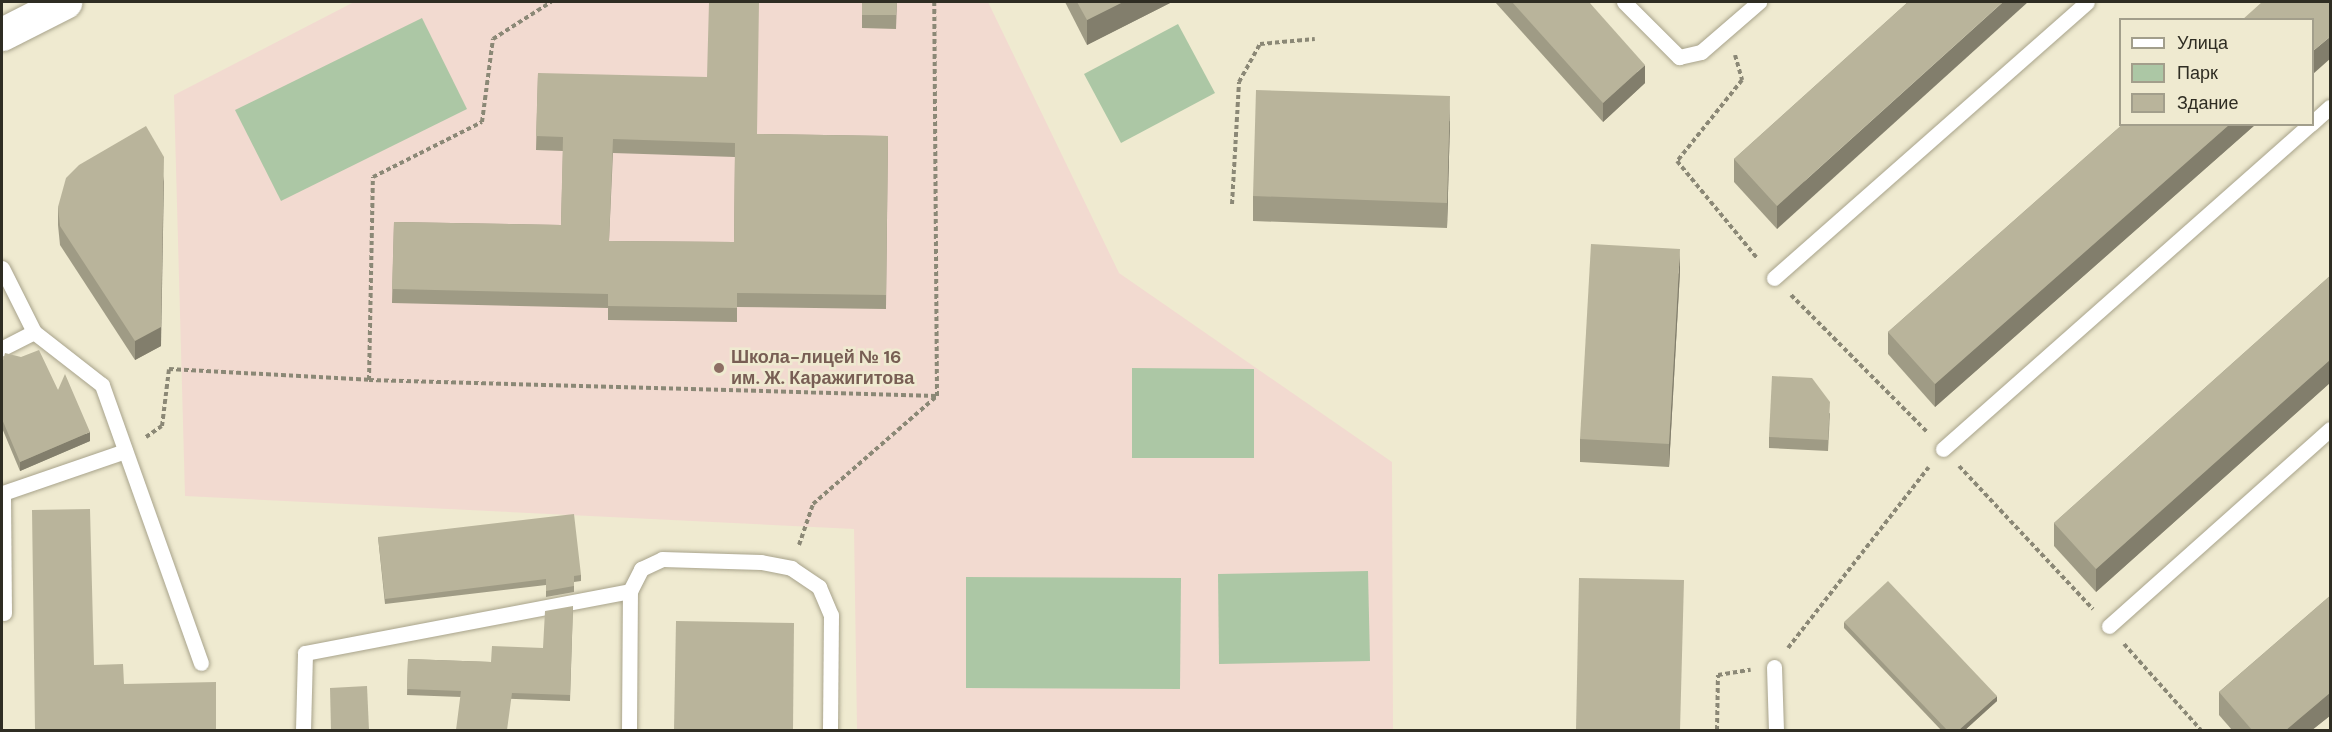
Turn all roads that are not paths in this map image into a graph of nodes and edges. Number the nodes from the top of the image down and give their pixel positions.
1 (65, 2) edge
2 (1624, 2) edge
3 (1759, 2) edge
4 (2087, 2) edge
5 (2, 34) edge
6 (2331, 107) edge
7 (2314, 122) edge
8 (2310, 126) edge
9 (2, 268) edge
10 (1774, 278) road end
11 (34, 332) junction
12 (2, 348) edge
13 (2331, 429) edge
14 (1943, 449) road end
15 (125, 451) junction
16 (630, 591) junction
17 (4, 613) dead end
18 (2109, 626) road end
19 (201, 663) dead end
20 (1774, 666) road end
21 (303, 730) edge
22 (629, 730) edge
23 (830, 730) edge
24 (1776, 730) edge

1 - 5 street
2 - 3 lane
4 - 10 lane
6 - 7 lane
8 - 14 lane
9 - 11 lane
11 - 12 lane
11 - 15 lane
13 - 18 lane
15 - 17 lane
15 - 19 lane
16 - 21 lane
16 - 22 lane
16 - 23 lane
20 - 24 lane

